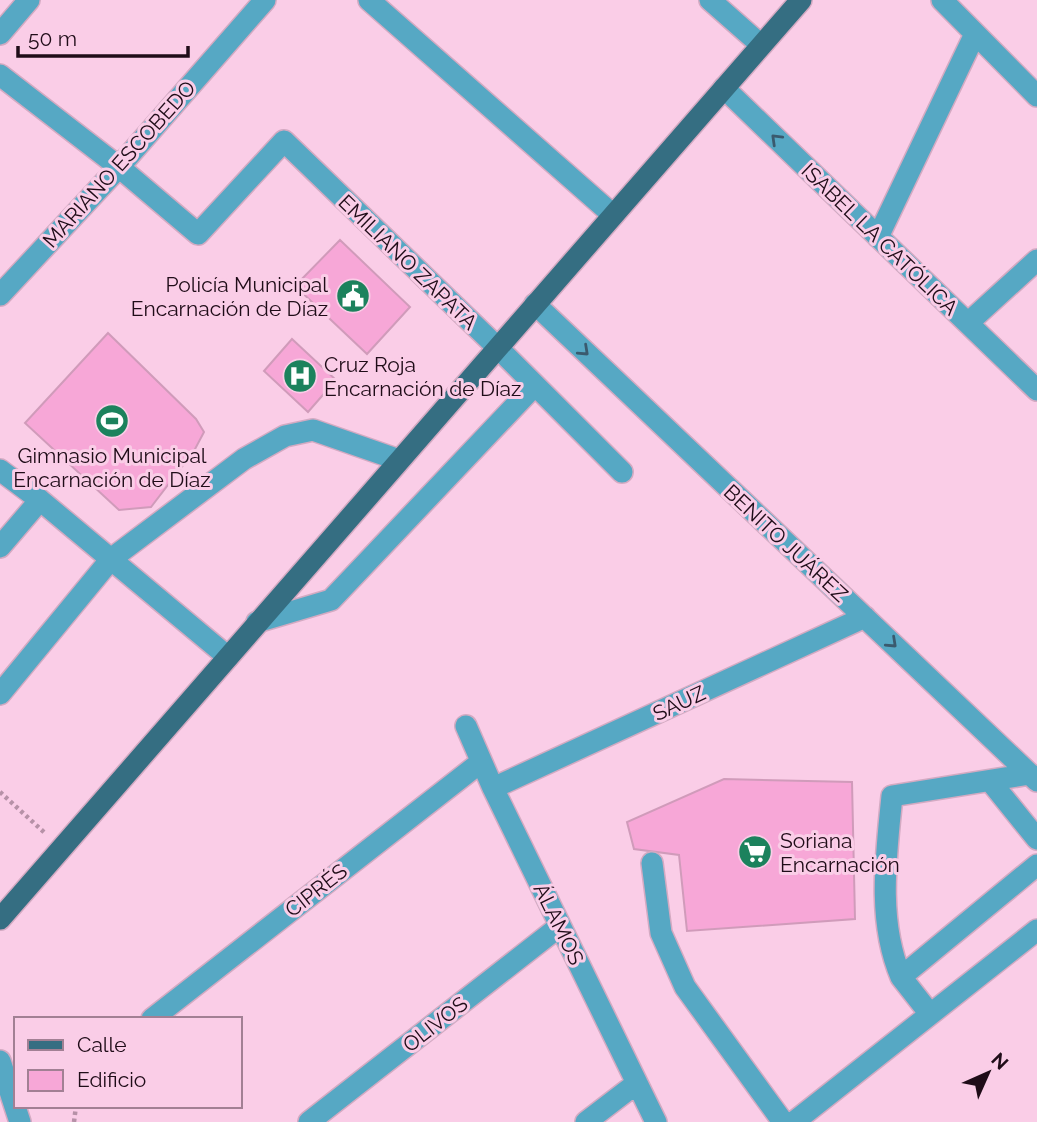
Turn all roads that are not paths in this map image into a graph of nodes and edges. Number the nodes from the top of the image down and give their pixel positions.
1 (29, 0) edge
2 (265, 0) edge
3 (369, 0) edge
4 (710, 0) edge
5 (801, 0) edge
6 (942, 0) edge
7 (0, 33) edge
8 (975, 34) junction
9 (761, 46) junction
10 (0, 75) edge
11 (723, 88) junction
12 (1037, 96) edge
13 (119, 167) junction
14 (613, 215) junction
15 (878, 237) junction
16 (1037, 260) edge
17 (0, 295) edge
18 (535, 304) junction
19 (968, 323) junction
20 (498, 348) junction
21 (535, 385) junction
22 (1037, 390) edge
23 (399, 460) junction
24 (0, 470) edge
25 (622, 472) dead end
26 (40, 500) junction
27 (0, 547) edge
28 (111, 559) junction
29 (864, 617) junction
30 (257, 622) junction
31 (228, 657) junction
32 (0, 694) edge
33 (466, 726) dead end
34 (481, 762) junction
35 (1034, 778) edge
36 (990, 782) junction
37 (493, 788) junction
38 (1037, 839) edge
39 (652, 863) dead end
40 (1037, 865) edge
41 (0, 919) edge
42 (560, 926) junction
43 (1037, 930) edge
44 (901, 977) junction
45 (930, 1014) junction
46 (155, 1017) edge
47 (0, 1061) edge
48 (636, 1083) junction
49 (14, 1104) edge
50 (309, 1122) edge
51 (586, 1122) edge
52 (656, 1122) edge
53 (783, 1122) edge
54 (794, 1122) edge

1 - 7 street
2 - 13 street, MARIANO ESCOBEDO
3 - 14 street
4 - 9 street
5 - 9 main road
6 - 8 street
8 - 12 street
8 - 15 street
9 - 11 main road
10 - 13 street
11 - 14 main road
15 -> 11 street, ISABEL LA CATÓLICA
13 - 17 street, MARIANO ESCOBEDO
13 - 20 street, EMILIANO ZAPATA
14 - 18 main road
15 - 19 street, ISABEL LA CATÓLICA
16 - 19 street
18 - 20 main road
18 -> 29 street, BENITO JUÁREZ
19 - 22 street, ISABEL LA CATÓLICA
20 - 21 street, EMILIANO ZAPATA
20 - 23 main road
21 - 25 street, EMILIANO ZAPATA
21 - 30 street
23 - 28 street
23 - 30 main road
24 - 26 street
26 - 27 street
26 - 28 street
28 - 31 street
28 - 32 street
29 -> 35 street, BENITO JUÁREZ
29 - 37 street, SAUZ
30 - 31 main road
31 - 41 main road
33 - 34 street, ÁLAMOS
34 - 37 street, ÁLAMOS
34 - 46 street, CIPRÉS
35 - 36 street
36 - 38 street
36 - 44 street
37 - 42 street, ÁLAMOS
39 - 53 street
40 - 44 street
42 - 48 street, ÁLAMOS
42 - 50 street, OLIVOS
43 - 45 street
44 - 45 street
45 - 54 street
47 - 49 street
48 - 51 street
48 - 52 street, ÁLAMOS

